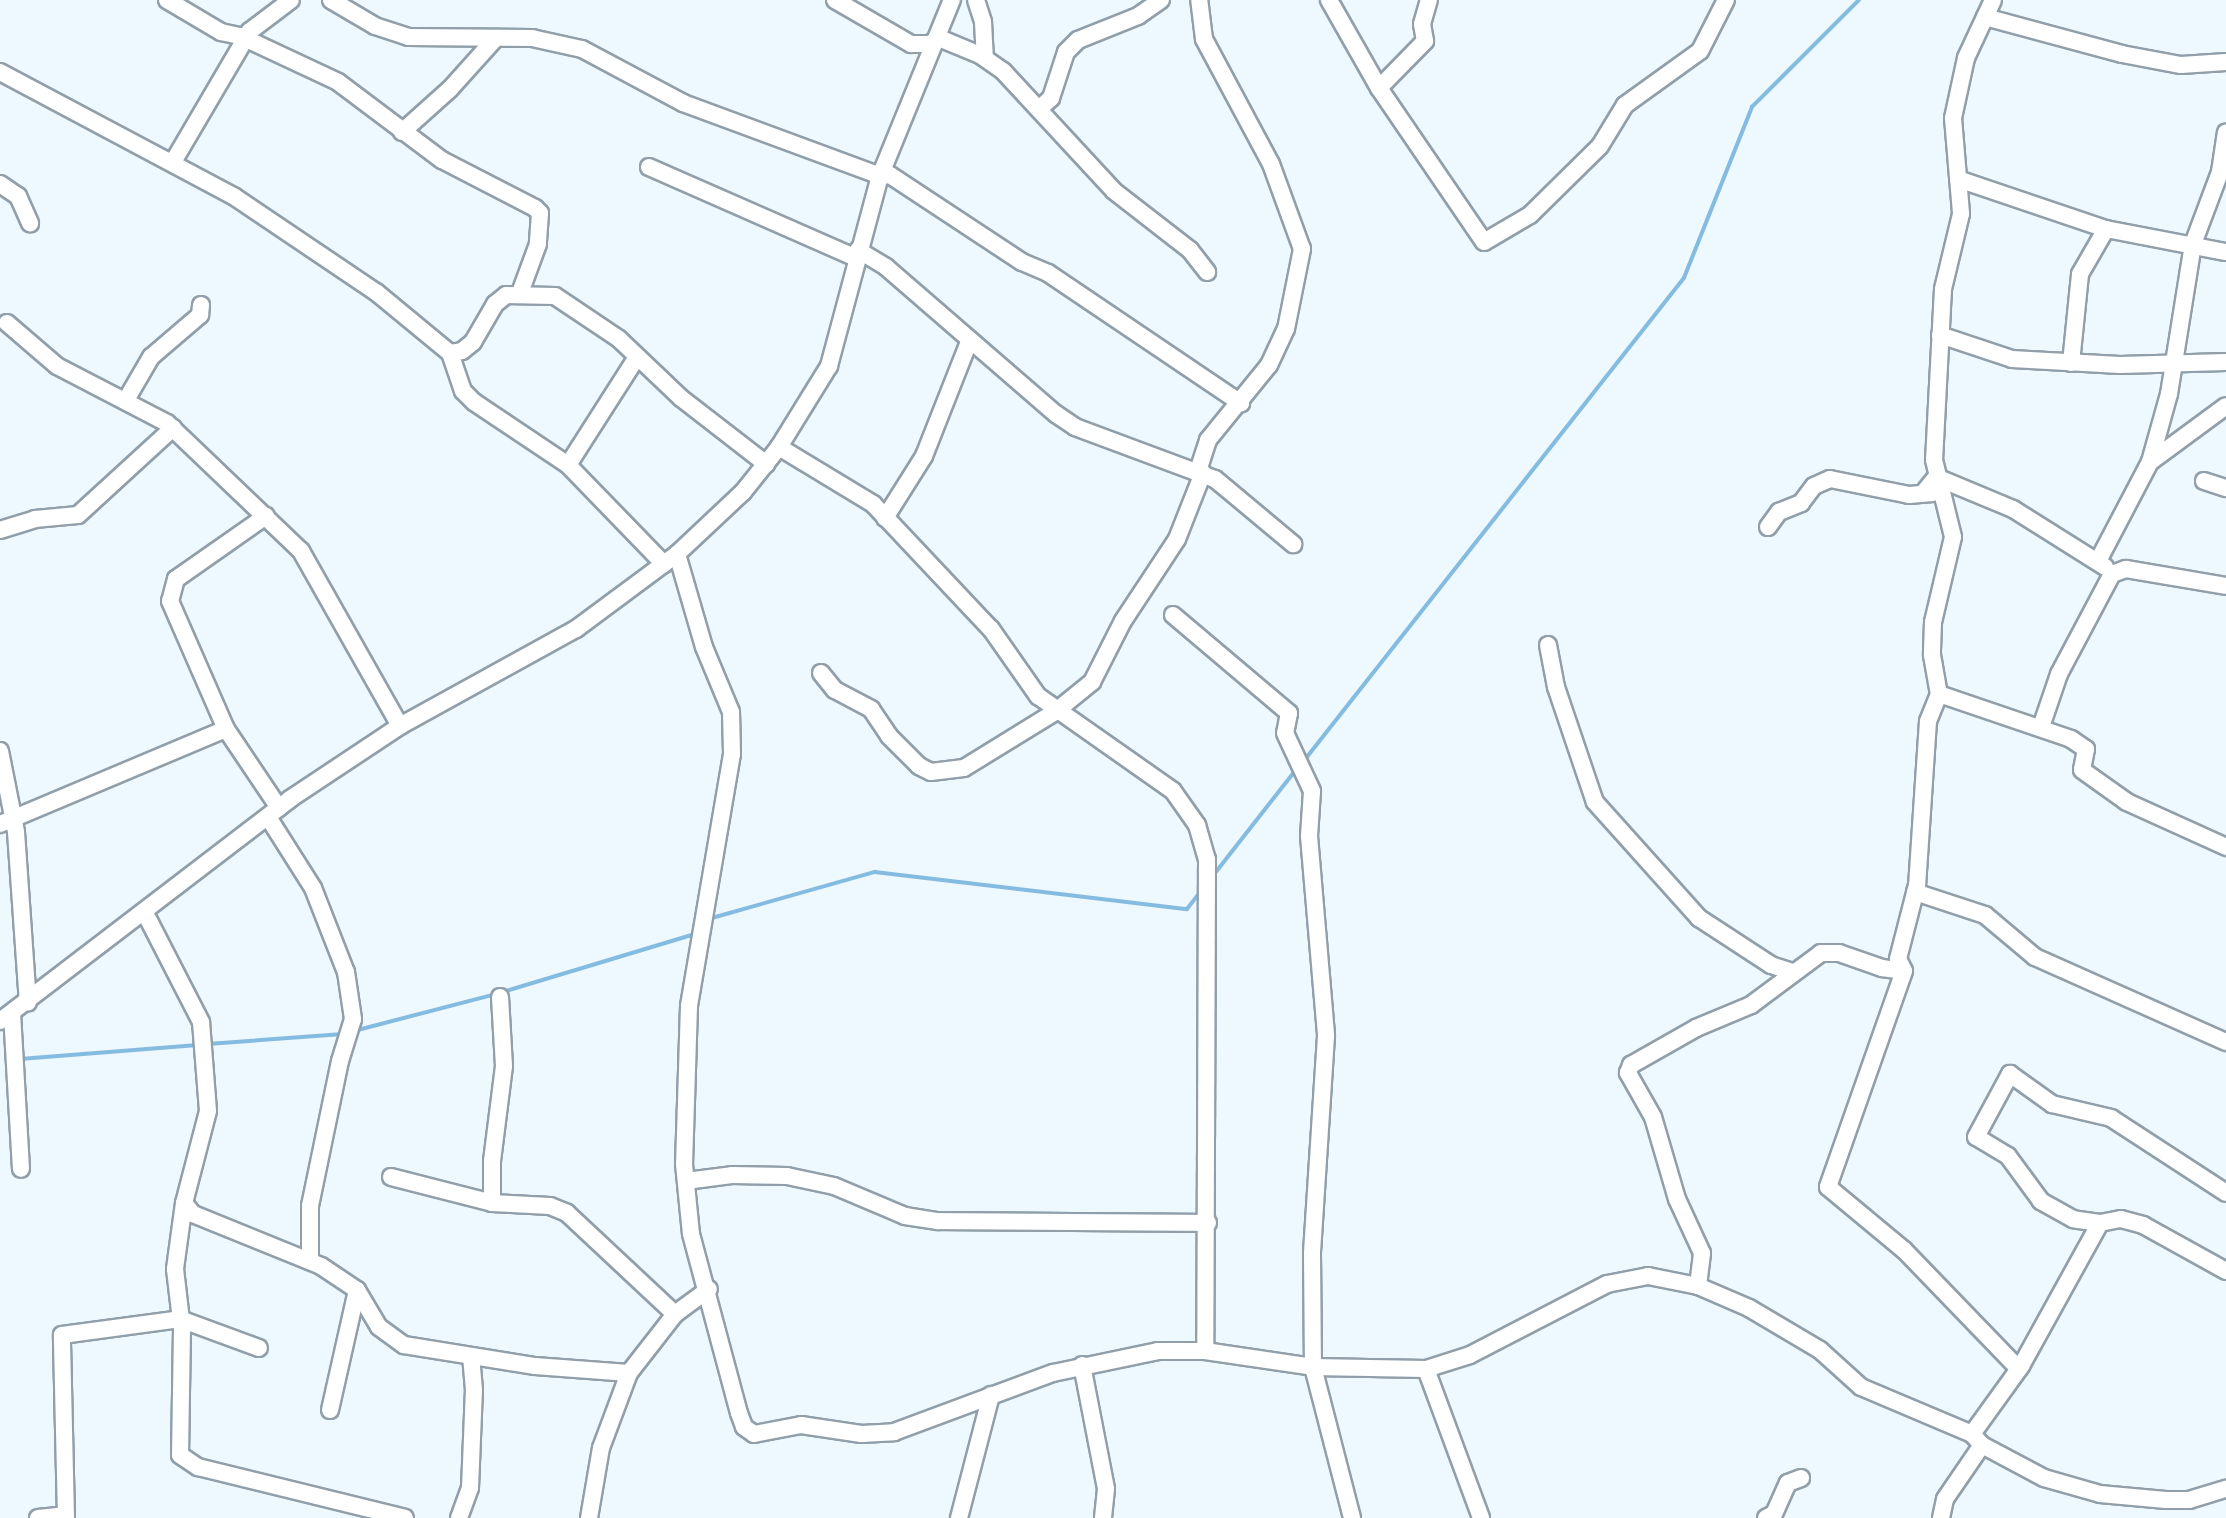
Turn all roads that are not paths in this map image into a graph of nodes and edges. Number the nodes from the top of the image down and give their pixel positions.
1 (167, 0) edge
2 (291, 0) edge
3 (331, 0) edge
4 (835, 0) edge
5 (952, 0) edge
6 (976, 0) edge
7 (1161, 0) edge
8 (1199, 0) edge
9 (1329, 0) edge
10 (1429, 0) edge
11 (1726, 0) edge
12 (1993, 0) edge
13 (1985, 17) junction
14 (496, 38) junction
15 (939, 38) junction
16 (245, 39) junction
17 (985, 58) junction
18 (2226, 62) edge
19 (0, 72) edge
20 (1378, 88) junction
21 (1041, 108) junction
22 (402, 132) junction
23 (2226, 132) edge
24 (173, 162) junction
25 (649, 167) dead end
26 (880, 176) junction
27 (1958, 179) junction
28 (0, 184) edge
29 (30, 223) dead end
30 (2106, 229) junction
31 (2193, 244) junction
32 (2226, 252) edge
33 (857, 254) junction
34 (1207, 272) dead end
35 (520, 293) junction
36 (201, 305) dead end
37 (7, 323) dead end
38 (1940, 335) junction
39 (969, 342) junction
40 (450, 353) junction
41 (637, 357) junction
42 (2226, 362) edge
43 (2071, 363) junction
44 (2173, 363) junction
45 (126, 400) junction
46 (1241, 403) junction
47 (2226, 407) edge
48 (173, 428) junction
49 (779, 447) junction
50 (2150, 462) junction
51 (765, 464) junction
52 (568, 465) junction
53 (1201, 472) junction
54 (1936, 477) junction
55 (2204, 481) dead end
56 (2226, 488) edge
57 (1924, 492) junction
58 (1944, 495) junction
59 (266, 516) junction
60 (885, 518) junction
61 (1768, 527) dead end
62 (0, 530) edge
63 (1293, 544) dead end
64 (670, 559) junction
65 (2098, 561) junction
66 (2112, 574) junction
67 (2226, 586) edge
68 (1173, 615) dead end
69 (1549, 645) dead end
70 (821, 673) dead end
71 (1939, 694) junction
72 (1055, 712) junction
73 (400, 726) junction
74 (2041, 727) junction
75 (226, 729) junction
76 (0, 751) edge
77 (273, 812) junction
78 (7, 822) edge
79 (2226, 847) edge
80 (1915, 892) junction
81 (145, 913) junction
82 (1904, 971) junction
83 (1792, 972) junction
84 (500, 997) dead end
85 (28, 1003) junction
86 (6, 1017) edge
87 (2226, 1042) edge
88 (21, 1169) dead end
89 (391, 1177) dead end
90 (686, 1181) junction
91 (2226, 1193) edge
92 (184, 1203) junction
93 (492, 1203) junction
94 (1208, 1223) junction
95 (2100, 1223) junction
96 (310, 1261) junction
97 (2226, 1271) edge
98 (1698, 1286) junction
99 (709, 1289) junction
100 (357, 1290) junction
101 (675, 1314) junction
102 (180, 1319) junction
103 (260, 1348) dead end
104 (1205, 1351) junction
105 (471, 1357) junction
106 (1082, 1365) junction
107 (1313, 1367) junction
108 (2019, 1368) junction
109 (1426, 1369) junction
110 (629, 1373) junction
111 (991, 1395) junction
112 (331, 1410) dead end
113 (1977, 1439) junction
114 (1801, 1478) dead end
115 (2226, 1489) edge
116 (66, 1517) edge
117 (38, 1518) edge
118 (405, 1518) edge
119 (459, 1518) edge
120 (589, 1518) edge
121 (959, 1518) edge
122 (1103, 1518) edge
123 (1352, 1518) edge
124 (1481, 1518) edge
125 (1766, 1518) edge
126 (1941, 1518) edge

1 - 16 street
2 - 16 street
3 - 14 street
4 - 15 street
5 - 15 street
6 - 17 street
7 - 21 street
8 - 46 street
9 - 20 street
10 - 20 street
11 - 20 street
12 - 13 street
13 - 18 street
13 - 27 street
14 - 22 street
14 - 26 street
15 - 17 street
15 - 26 street
16 - 22 street
16 - 24 street
17 - 21 street
19 - 24 street
21 - 34 street
22 - 35 street
23 - 31 street
24 - 40 street
25 - 33 street
26 - 33 street
26 - 46 street
27 - 30 street
27 - 38 street
28 - 29 street
30 - 31 street
30 - 43 street
31 - 32 street
31 - 44 street
33 - 39 street
33 - 49 street
35 - 40 street
35 - 41 street
36 - 45 street
37 - 45 street
38 - 43 street
38 - 54 street
39 - 53 street
39 - 60 street
40 - 52 street
41 - 51 street
41 - 52 street
42 - 44 street
43 - 44 street
44 - 50 street
45 - 48 street
46 - 53 street
47 - 50 street
48 - 59 street
48 - 62 street
49 - 51 street
49 - 60 street
50 - 65 street
51 - 64 street
52 - 64 street
53 - 63 street
53 - 72 street
54 - 57 street
54 - 58 street
54 - 65 street
55 - 56 street
57 - 58 street
57 - 61 street
58 - 71 street
59 - 73 street
59 - 75 street
60 - 72 street
64 - 73 street
64 - 90 street
65 - 66 street
66 - 67 street
66 - 74 street
68 - 107 street
69 - 83 street
70 - 72 street
71 - 74 street
71 - 80 street
72 - 94 street
73 - 77 street
74 - 79 street
75 - 77 street
75 - 78 street
76 - 78 street
77 - 81 street
77 - 96 street
78 - 85 street
80 - 82 street
80 - 87 street
81 - 85 street
81 - 92 street
82 - 83 street
82 - 108 street
83 - 98 street
84 - 93 street
85 - 86 street
86 - 88 street
89 - 93 street
90 - 94 street
90 - 99 street
91 - 95 street
92 - 96 street
92 - 102 street
93 - 101 street
94 - 104 street
95 - 97 street
95 - 108 street
96 - 100 street
98 - 109 street
98 - 113 street
99 - 101 street
99 - 111 street
100 - 105 street
100 - 112 street
101 - 110 street
102 - 103 street
102 - 116 street
102 - 118 street
104 - 106 street
104 - 107 street
105 - 110 street
105 - 119 street
106 - 111 street
106 - 122 street
107 - 109 street
107 - 123 street
108 - 113 street
109 - 124 street
110 - 120 street
111 - 121 street
113 - 115 street
113 - 126 street
114 - 125 street
116 - 117 street

